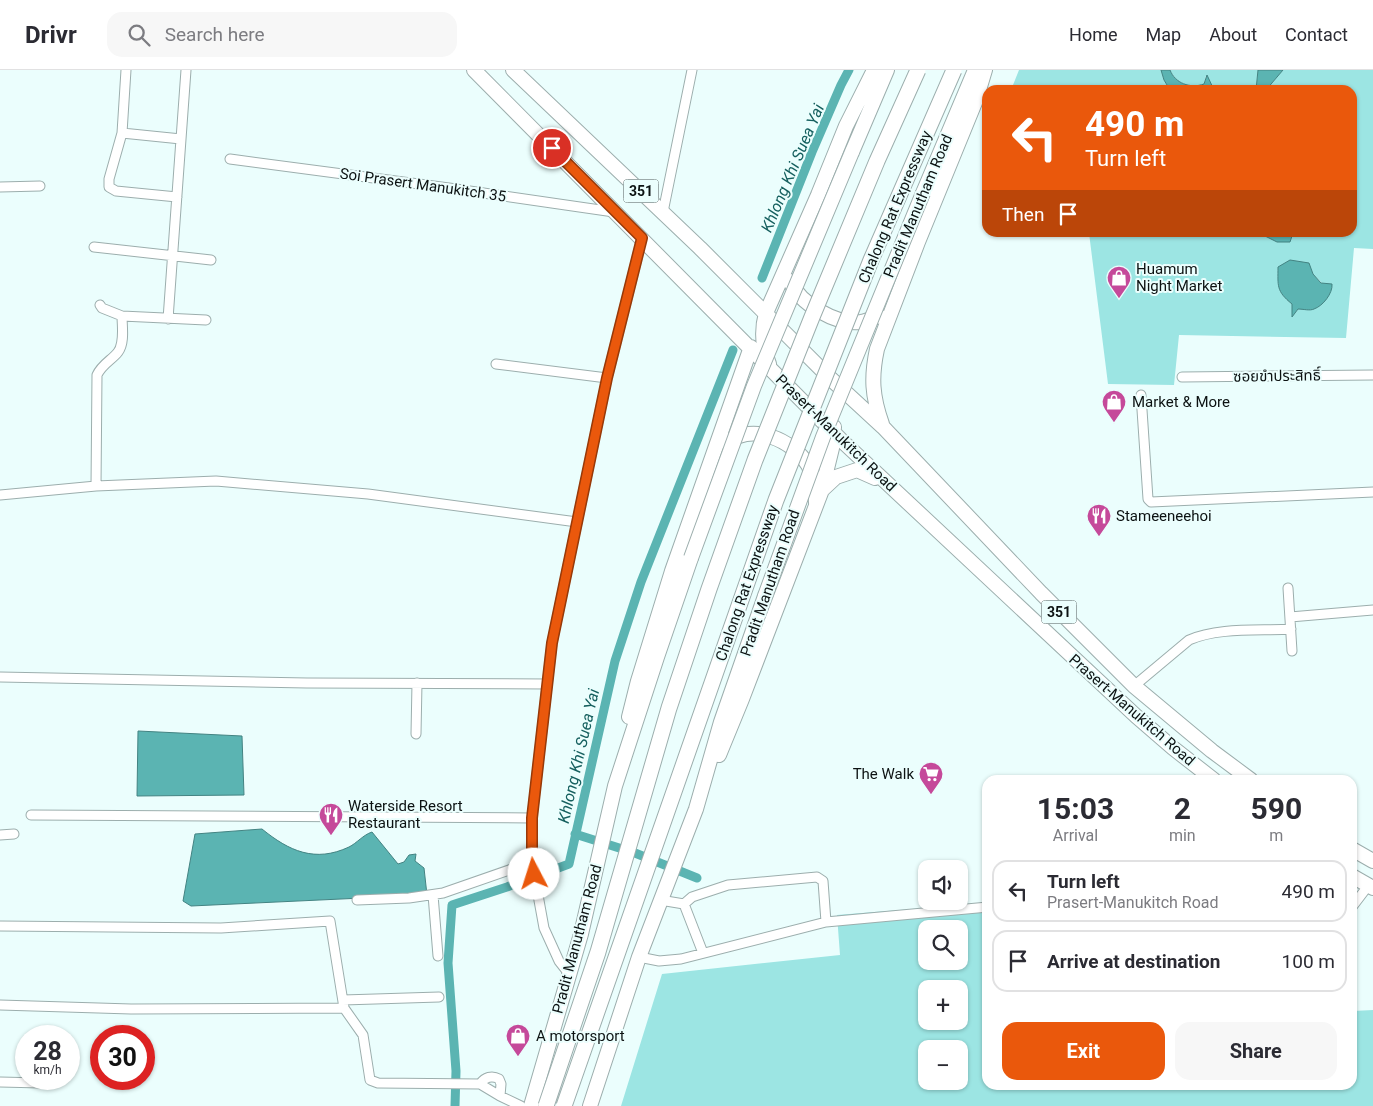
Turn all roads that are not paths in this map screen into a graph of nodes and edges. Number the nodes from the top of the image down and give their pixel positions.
1 (126, 70) edge
2 (186, 70) edge
3 (474, 70) edge
4 (514, 70) edge
5 (692, 70) edge
6 (874, 70) edge
7 (887, 70) edge
8 (918, 70) edge
9 (954, 70) edge
10 (975, 70) edge
11 (985, 70) edge
12 (122, 133) junction
13 (181, 139) junction
14 (230, 159) dead end
15 (0, 186) edge
16 (40, 186) dead end
17 (177, 197) junction
18 (616, 212) junction
19 (663, 212) junction
20 (642, 238) junction
21 (94, 247) dead end
22 (172, 256) junction
23 (211, 260) dead end
24 (789, 263) junction
25 (894, 303) junction
26 (100, 305) dead end
27 (766, 313) junction
28 (122, 316) junction
29 (168, 319) junction
30 (206, 320) dead end
31 (750, 347) junction
32 (496, 364) dead end
33 (770, 369) junction
34 (1373, 375) edge
35 (1182, 377) dead end
36 (607, 378) junction
37 (830, 379) junction
38 (1141, 395) dead end
39 (883, 427) junction
40 (834, 432) junction
41 (709, 468) junction
42 (96, 486) junction
43 (889, 486) junction
44 (1373, 492) edge
45 (0, 494) edge
46 (819, 497) junction
47 (577, 522) junction
48 (1288, 588) dead end
49 (1373, 610) edge
50 (1290, 617) junction
51 (1290, 629) junction
52 (1292, 651) dead end
53 (0, 677) edge
54 (417, 683) junction
55 (547, 684) junction
56 (1134, 686) junction
57 (416, 734) dead end
58 (1208, 775) edge
59 (1244, 775) edge
60 (615, 786) junction
61 (696, 809) junction
62 (31, 815) dead end
63 (532, 818) junction
64 (14, 834) dead end
65 (0, 836) edge
66 (1357, 852) edge
67 (1373, 861) edge
68 (532, 862) junction
69 (1357, 879) edge
70 (1371, 887) edge
71 (433, 895) junction
72 (357, 900) dead end
73 (660, 900) junction
74 (1357, 902) edge
75 (684, 904) junction
76 (982, 908) edge
77 (826, 922) junction
78 (0, 926) edge
79 (703, 953) junction
80 (438, 956) dead end
81 (639, 957) junction
82 (570, 975) junction
83 (439, 997) dead end
84 (344, 1004) junction
85 (0, 1005) edge
86 (0, 1082) edge
87 (15, 1082) edge
88 (480, 1084) junction
89 (500, 1096) junction
90 (521, 1106) edge
91 (531, 1106) edge
92 (546, 1106) edge
93 (564, 1106) edge
94 (590, 1106) edge

1 - 12 street
2 - 13 street
3 - 18 main road, Prasert-Manukitch Road / 351
4 - 19 main road, Prasert-Manukitch Road / 351
5 - 19 street
6 - 24 main road
7 - 60 main road, Pradit Manutham Road, bridge
8 - 92 highway, bridge
9 - 93 highway, Chalong Rat Expressway, bridge
10 - 61 main road, Pradit Manutham Road, bridge
11 - 25 main road
12 - 13 street
12 - 17 street
13 - 17 street
14 - 18 street, Soi Prasert Manukitch 35
15 - 16 street
17 - 22 street
18 - 20 main road, Prasert-Manukitch Road / 351
19 - 27 main road, Prasert-Manukitch Road / 351
20 - 31 main road, Prasert-Manukitch Road / 351
20 - 36 street
21 - 22 street
22 - 23 street
22 - 29 street
24 - 25 main road
24 - 27 main road
25 - 39 main road
26 - 28 street
27 - 33 main road
27 - 37 main road, Prasert-Manukitch Road / 351
28 - 29 street
28 - 42 street
29 - 30 street
31 - 33 main road, Prasert-Manukitch Road / 351
31 - 41 main road
32 - 36 street
33 - 40 main road, Prasert-Manukitch Road / 351
34 - 35 street, ซอยขำประสิทธิ์
36 - 47 street
37 - 39 main road, Prasert-Manukitch Road / 351
37 - 40 main road
38 - 44 street
39 - 56 main road, Prasert-Manukitch Road / 351
40 - 43 main road, Prasert-Manukitch Road / 351
40 - 46 main road
41 - 46 main road
41 - 60 main road
42 - 45 street
42 - 47 street
43 - 46 main road
43 - 58 main road, Prasert-Manukitch Road / 351
46 - 61 main road
47 - 55 street
48 - 50 street
49 - 50 street
50 - 51 street
51 - 52 street
51 - 56 street
53 - 54 street
54 - 55 street
54 - 57 street
55 - 63 street
56 - 59 main road, Prasert-Manukitch Road / 351
60 - 82 main road, Pradit Manutham Road
61 - 73 main road, Pradit Manutham Road
62 - 63 street
63 - 68 street
64 - 65 street
66 - 67 main road
68 - 71 street
68 - 82 street
69 - 70 main road
70 - 74 street
71 - 72 street
71 - 80 street
73 - 75 street
73 - 81 main road, Pradit Manutham Road
75 - 77 street
75 - 79 street
76 - 77 street
77 - 79 street
78 - 84 street
79 - 81 street
81 - 94 main road, Pradit Manutham Road
82 - 91 main road, Pradit Manutham Road
83 - 84 street
84 - 85 street
84 - 88 street
86 - 87 street
88 - 89 street
88 - 89 street
89 - 90 street

